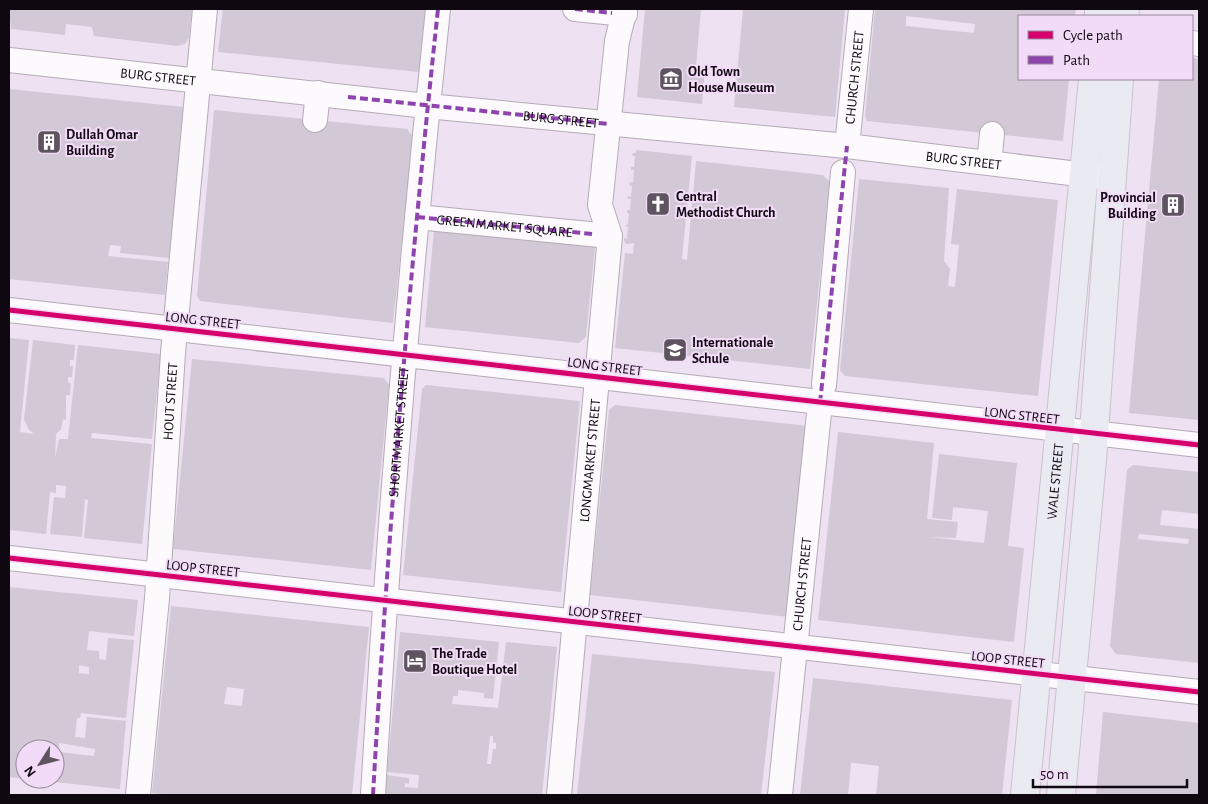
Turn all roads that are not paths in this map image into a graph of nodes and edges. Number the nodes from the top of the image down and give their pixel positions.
1 (204, 9) edge
2 (438, 9) edge
3 (576, 9) edge
4 (861, 9) edge
5 (621, 12) edge
6 (9, 60) edge
7 (1093, 80) edge
8 (1119, 80) edge
9 (198, 82) junction
10 (318, 94) junction
11 (428, 106) junction
12 (315, 120) dead end
13 (609, 124) junction
14 (992, 134) dead end
15 (847, 146) junction
16 (989, 164) junction
17 (843, 172) dead end
18 (1084, 176) junction
19 (1112, 178) junction
20 (417, 217) junction
21 (601, 235) junction
22 (9, 310) edge
23 (175, 328) junction
24 (404, 354) junction
25 (597, 376) junction
26 (822, 394) junction
27 (1059, 430) junction
28 (1094, 433) junction
29 (1199, 445) edge
30 (9, 558) edge
31 (158, 575) junction
32 (384, 600) junction
33 (573, 622) junction
34 (795, 646) junction
35 (1036, 673) junction
36 (1072, 678) junction
37 (1199, 692) edge
38 (138, 795) edge
39 (372, 795) edge
40 (559, 795) edge
41 (780, 795) edge
42 (1024, 795) edge
43 (1061, 795) edge

1 - 9 street, HOUT STREET
2 - 11 street, SHORTMARKET STREET
3 - 5 street
4 - 15 street, CHURCH STREET
5 - 13 street, LONGMARKET STREET
6 - 9 street, BURG STREET
7 - 18 main road, WALE STREET
8 - 19 main road
9 - 10 street, BURG STREET
9 - 23 street, HOUT STREET
10 - 11 street, BURG STREET
10 - 12 street
11 - 13 street, BURG STREET
11 - 20 street, SHORTMARKET STREET
13 - 15 street, BURG STREET
13 - 21 street, LONGMARKET STREET
14 - 16 street
15 - 16 street, BURG STREET
16 - 18 street, BURG STREET
17 - 26 street, CHURCH STREET
18 - 19 street, BURG STREET
18 - 27 main road, WALE STREET
19 - 28 main road
20 - 21 street, GREENMARKET SQUARE
20 - 24 street, SHORTMARKET STREET
21 - 25 street, LONGMARKET STREET
22 - 23 street, LONG STREET
23 - 24 street, LONG STREET
23 - 31 street, HOUT STREET
24 - 25 street, LONG STREET
24 - 32 street, SHORTMARKET STREET
25 - 26 street, LONG STREET
25 - 33 street, LONGMARKET STREET
26 - 27 street, LONG STREET
26 - 34 street, CHURCH STREET
27 - 28 street, LONG STREET
27 - 35 main road, WALE STREET
28 - 29 street, LONG STREET
28 - 36 main road
30 - 31 street, LOOP STREET
31 - 32 street, LOOP STREET
31 - 38 street, HOUT STREET
32 - 33 street, LOOP STREET
32 - 39 street, SHORTMARKET STREET
33 - 34 street, LOOP STREET
33 - 40 street, LONGMARKET STREET
34 - 35 street, LOOP STREET
34 - 41 street, CHURCH STREET
35 - 36 street, LOOP STREET
35 - 42 main road, WALE STREET
36 - 37 street, LOOP STREET
36 - 43 main road

